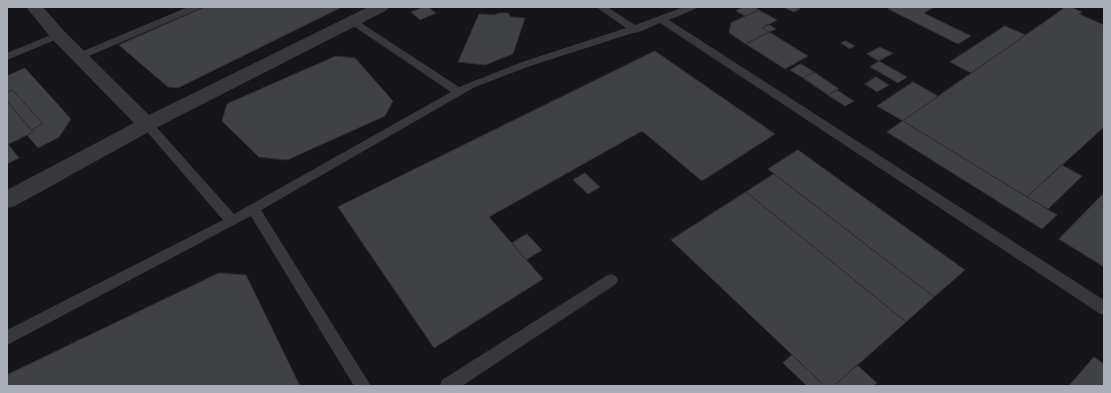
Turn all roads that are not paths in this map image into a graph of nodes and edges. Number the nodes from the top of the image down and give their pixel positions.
1 (34, 7) edge
2 (196, 7) edge
3 (381, 7) edge
4 (601, 7) edge
5 (692, 7) edge
6 (662, 20) junction
7 (352, 21) junction
8 (635, 30) junction
9 (58, 35) junction
10 (80, 56) junction
11 (7, 57) edge
12 (459, 92) junction
13 (147, 124) junction
14 (7, 200) edge
15 (253, 208) junction
16 (232, 220) junction
17 (610, 280) dead end
18 (1104, 308) edge
19 (7, 338) edge
20 (363, 386) edge
21 (448, 386) edge

1 - 9 street
2 - 10 lane
3 - 7 street
4 - 8 lane
5 - 6 lane
6 - 8 lane
6 - 18 lane
7 - 12 lane
7 - 13 street
8 - 12 lane
9 - 10 street
9 - 11 lane
10 - 13 street
12 - 15 lane
13 - 14 street
13 - 16 lane
15 - 16 lane
15 - 20 lane
16 - 19 lane
17 - 21 lane

